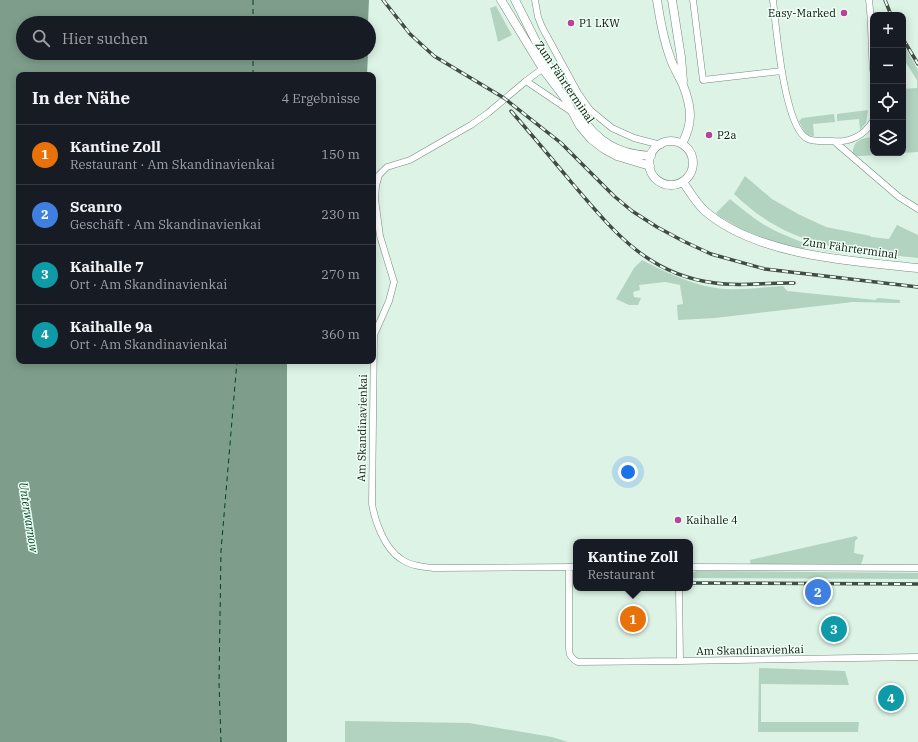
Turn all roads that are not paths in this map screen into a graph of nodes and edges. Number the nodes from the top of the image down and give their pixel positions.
1 (501, 0) edge
2 (515, 0) edge
3 (535, 0) edge
4 (657, 0) edge
5 (672, 0) edge
6 (693, 0) edge
7 (773, 0) edge
8 (869, 0) edge
9 (871, 48) edge
10 (545, 67) junction
11 (782, 71) junction
12 (526, 81) junction
13 (683, 86) junction
14 (573, 113) junction
15 (870, 126) edge
16 (835, 142) junction
17 (682, 144) junction
18 (661, 145) junction
19 (651, 156) junction
20 (650, 166) junction
21 (683, 182) junction
22 (376, 186) edge
23 (376, 206) edge
24 (918, 209) edge
25 (918, 268) edge
26 (376, 330) edge
27 (374, 364) edge
28 (569, 567) junction
29 (573, 567) edge
30 (693, 567) edge
31 (918, 568) edge
32 (679, 591) edge
33 (918, 657) edge
34 (680, 661) junction

1 - 10 street, Zum Fährterminal
2 - 10 street, Zum Fährterminal
3 - 18 street, Zum Fährterminal
4 - 13 street
5 - 13 street
6 - 11 street
7 - 11 street
8 - 9 street
10 - 12 street, Am Skandinavienkai
10 - 14 street, Zum Fährterminal
10 - 19 street, Zum Fährterminal
11 - 16 street
12 - 14 street
12 - 22 street, Am Skandinavienkai
13 - 17 street
14 - 20 street, Zum Fährterminal
15 - 16 street
16 - 24 street
17 - 18 street, Zum Fährterminal
17 - 21 street
18 - 19 street
19 - 20 street
20 - 21 street
21 - 25 street, Zum Fährterminal
23 - 26 street, Am Skandinavienkai
27 - 28 street, Am Skandinavienkai
28 - 29 street, Am Skandinavienkai
28 - 34 street, Am Skandinavienkai
30 - 31 street
32 - 34 street
33 - 34 street, Am Skandinavienkai

